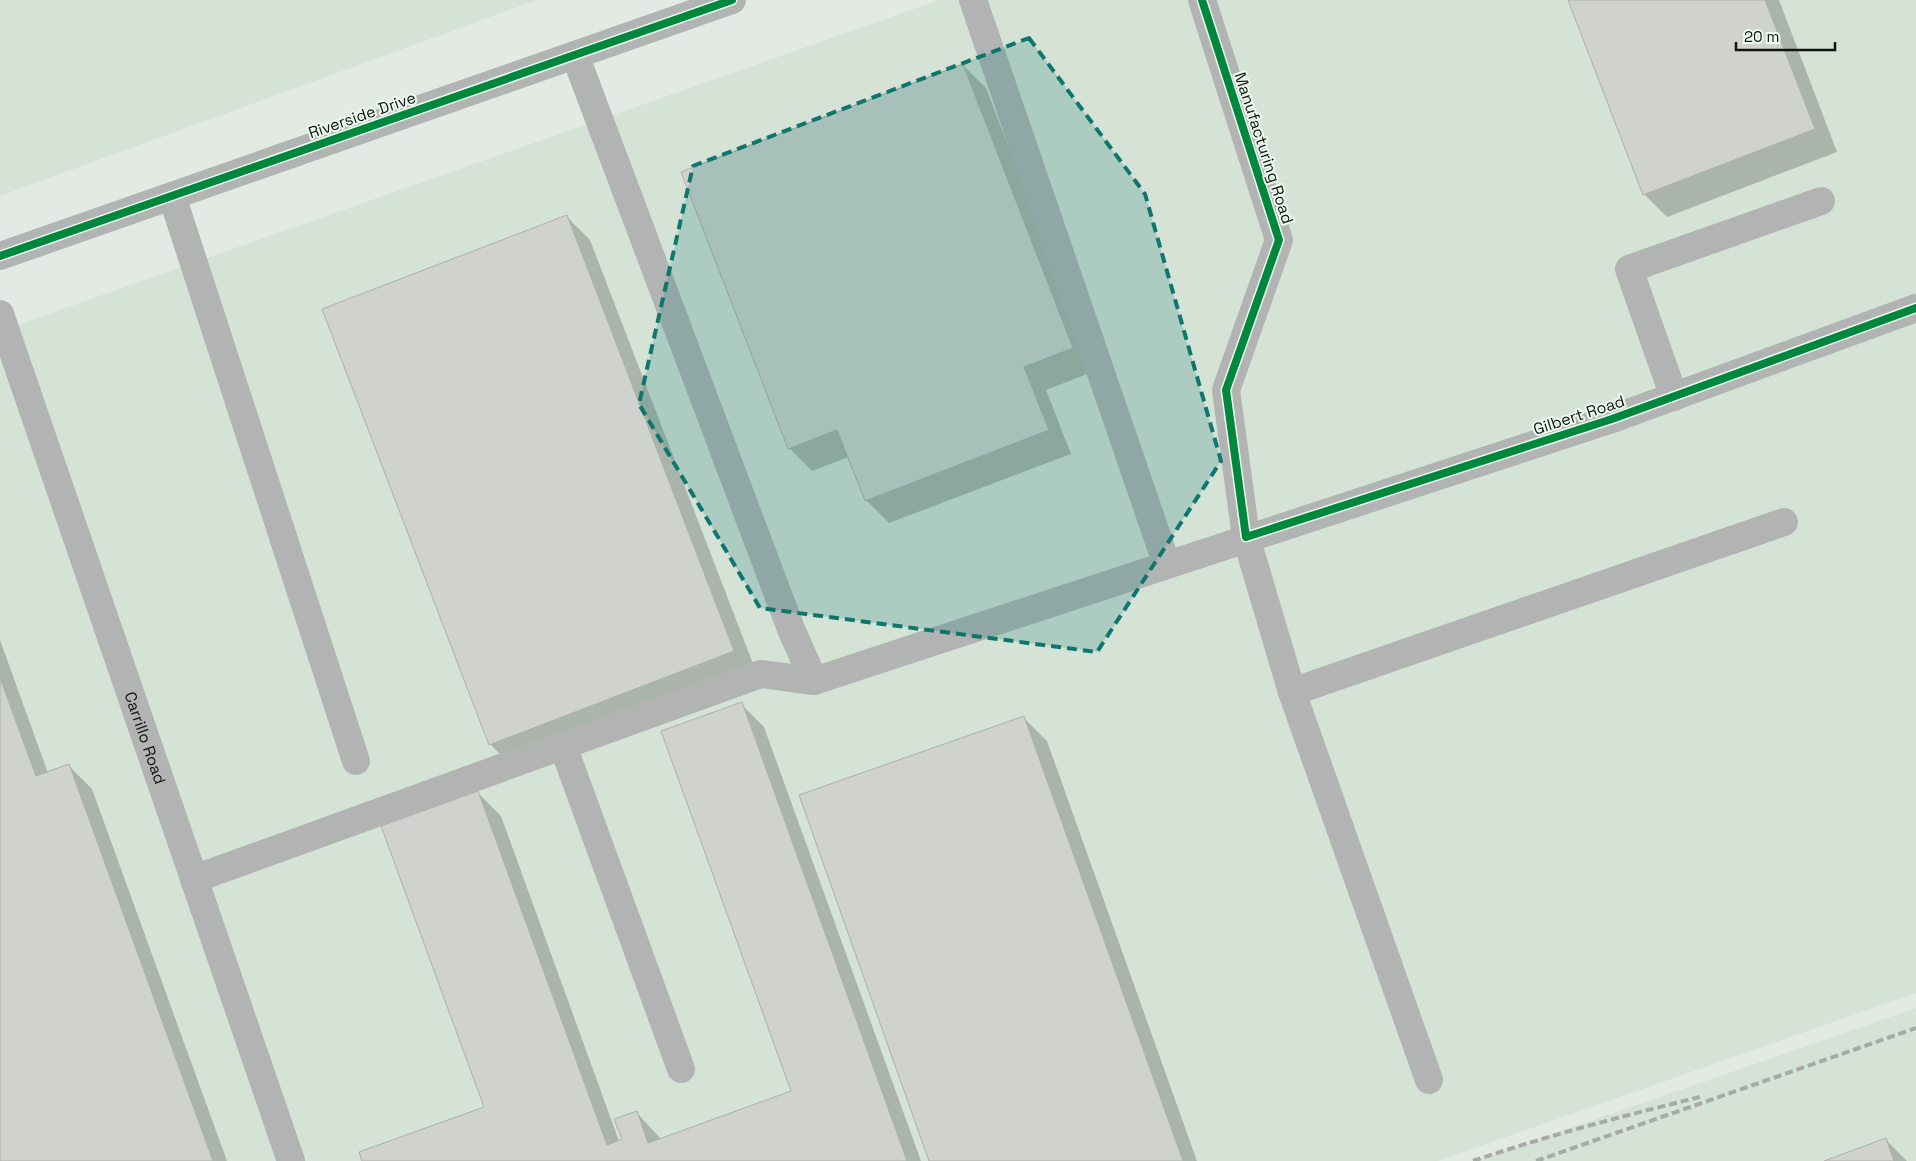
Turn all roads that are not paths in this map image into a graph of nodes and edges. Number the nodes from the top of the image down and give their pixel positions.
1 (732, 0) edge
2 (973, 0) edge
3 (1202, 0) edge
4 (575, 54) junction
5 (172, 196) junction
6 (1821, 201) dead end
7 (0, 256) edge
8 (1916, 308) edge
9 (0, 314) edge
10 (1674, 396) junction
11 (1784, 522) dead end
12 (1246, 538) junction
13 (1167, 565) junction
14 (814, 681) junction
15 (1292, 692) junction
16 (563, 746) junction
17 (356, 761) dead end
18 (194, 879) junction
19 (681, 1069) dead end
20 (1429, 1080) dead end
21 (291, 1161) edge

1 - 4 street, Riverside Drive
2 - 13 street
3 - 12 street, Manufacturing Road
4 - 5 street, Riverside Drive
4 - 14 street
5 - 7 street, Riverside Drive
5 - 17 street
6 - 10 street
8 - 10 street, Gilbert Road
9 - 18 street, Carrillo Road
10 - 12 street, Gilbert Road
11 - 15 street
12 - 13 street, Gilbert Road
12 - 15 street, Manufacturing Road
13 - 14 street, Gilbert Road
14 - 16 street
15 - 20 street, Manufacturing Road
16 - 18 street
16 - 19 street
18 - 21 street, Carrillo Road

